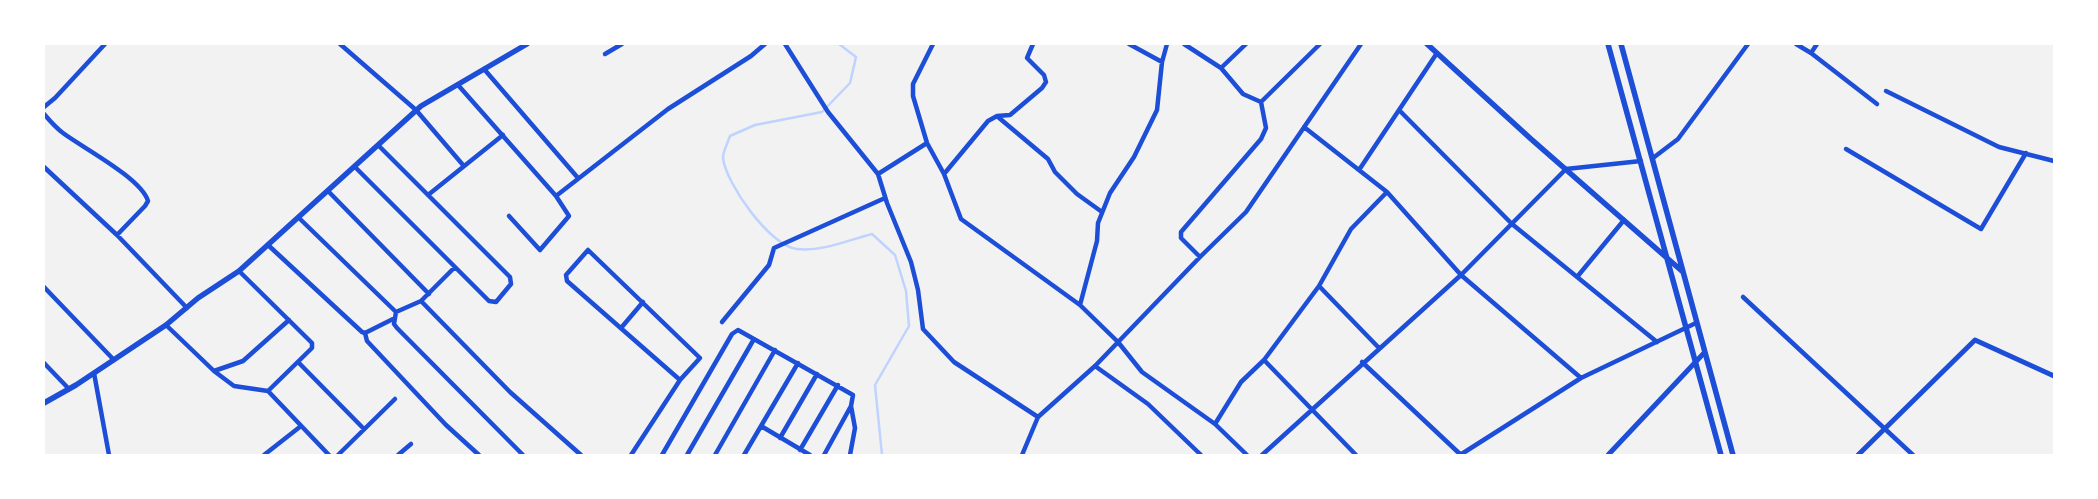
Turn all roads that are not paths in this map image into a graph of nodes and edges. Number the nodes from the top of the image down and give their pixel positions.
1 (105, 44) edge
2 (340, 44) edge
3 (527, 44) edge
4 (622, 44) edge
5 (765, 44) edge
6 (785, 44) edge
7 (933, 44) edge
8 (1033, 44) edge
9 (1129, 44) edge
10 (1167, 44) edge
11 (1184, 44) edge
12 (1246, 44) edge
13 (1320, 44) edge
14 (1361, 44) edge
15 (1427, 44) edge
16 (1608, 44) edge
17 (1621, 44) edge
18 (1748, 44) edge
19 (1796, 44) edge
20 (1817, 44) edge
21 (1811, 52) junction
22 (1437, 53) junction
23 (605, 54) dead end
24 (1162, 62) junction
25 (1221, 68) junction
26 (484, 69) junction
27 (458, 85) junction
28 (1886, 91) dead end
29 (1261, 102) junction
30 (1877, 104) dead end
31 (44, 107) edge
32 (416, 110) junction
33 (1400, 110) junction
34 (44, 114) edge
35 (997, 116) junction
36 (1304, 127) junction
37 (503, 135) junction
38 (927, 143) junction
39 (378, 145) junction
40 (1846, 149) dead end
41 (2026, 153) junction
42 (1653, 158) junction
43 (1640, 161) junction
44 (2054, 161) edge
45 (464, 165) junction
46 (44, 167) edge
47 (355, 167) junction
48 (1566, 169) junction
49 (1359, 170) junction
50 (878, 174) junction
51 (944, 174) junction
52 (578, 178) junction
53 (328, 191) junction
54 (1387, 192) junction
55 (428, 195) junction
56 (556, 196) junction
57 (885, 198) junction
58 (1102, 212) junction
59 (509, 216) dead end
60 (299, 218) junction
61 (1624, 220) junction
62 (1512, 224) junction
63 (117, 235) junction
64 (268, 245) junction
65 (1200, 257) junction
66 (1668, 260) junction
67 (455, 267) junction
68 (239, 272) junction
69 (1683, 273) junction
70 (1461, 274) junction
71 (1578, 277) junction
72 (1319, 286) junction
73 (44, 288) edge
74 (429, 294) junction
75 (1743, 296) dead end
76 (420, 301) junction
77 (643, 302) junction
78 (1080, 305) junction
79 (187, 308) junction
80 (396, 312) junction
81 (394, 319) junction
82 (290, 320) junction
83 (722, 322) dead end
84 (1696, 323) junction
85 (166, 325) junction
86 (621, 328) junction
87 (1687, 328) junction
88 (365, 333) junction
89 (754, 339) junction
90 (1118, 342) junction
91 (1657, 342) junction
92 (1379, 348) junction
93 (775, 350) junction
94 (1704, 353) junction
95 (114, 360) junction
96 (1264, 360) junction
97 (1697, 360) junction
98 (298, 362) junction
99 (1362, 362) junction
100 (44, 363) edge
101 (798, 363) junction
102 (1095, 366) junction
103 (214, 371) junction
104 (94, 374) junction
105 (817, 374) junction
106 (2054, 376) edge
107 (1581, 378) junction
108 (680, 380) junction
109 (838, 385) junction
110 (69, 389) junction
111 (268, 391) junction
112 (395, 399) dead end
113 (44, 403) edge
114 (851, 406) junction
115 (1312, 408) junction
116 (1038, 417) junction
117 (1215, 424) junction
118 (301, 426) junction
119 (761, 426) junction
120 (1885, 429) junction
121 (364, 430) junction
122 (780, 438) junction
123 (411, 444) dead end
124 (800, 450) junction
125 (109, 455) edge
126 (264, 455) edge
127 (329, 455) edge
128 (338, 455) edge
129 (398, 455) edge
130 (478, 455) edge
131 (524, 455) edge
132 (580, 455) edge
133 (631, 455) edge
134 (662, 455) edge
135 (687, 455) edge
136 (714, 455) edge
137 (744, 455) edge
138 (810, 455) edge
139 (824, 455) edge
140 (850, 455) edge
141 (1022, 455) edge
142 (1201, 455) edge
143 (1247, 455) edge
144 (1262, 455) edge
145 (1356, 455) edge
146 (1460, 455) edge
147 (1608, 455) edge
148 (1721, 455) edge
149 (1733, 455) edge
150 (1858, 455) edge
151 (1911, 455) edge

1 - 31 street
2 - 32 street
3 - 26 main road
4 - 23 street
5 - 52 street
6 - 50 street
7 - 38 street
8 - 35 street
9 - 24 street
10 - 24 street
11 - 25 street
12 - 25 street
13 - 29 street
14 - 36 street
15 - 22 main road
16 - 43 main road
17 - 42 main road
18 - 42 street
19 - 21 street
20 - 21 street
21 - 30 street
22 - 33 street
22 - 48 main road
24 - 58 street
25 - 29 street
26 - 27 main road
26 - 52 street
27 - 32 main road
27 - 37 street
28 - 41 street
29 - 65 street
32 - 39 main road
32 - 45 street
33 - 49 street
33 - 62 street
34 - 63 street
35 - 51 street
35 - 58 street
36 - 49 street
36 - 65 street
37 - 45 street
37 - 56 street
38 - 50 street
38 - 51 street
39 - 47 main road
39 - 55 street
40 - 41 street
41 - 44 street
42 - 69 main road
43 - 48 street
43 - 66 main road
45 - 55 street
46 - 63 street
47 - 53 main road
47 - 67 street
48 - 61 main road
48 - 62 street
49 - 54 street
50 - 57 street
51 - 78 street
52 - 56 street
53 - 60 main road
53 - 74 street
54 - 70 street
54 - 72 street
55 - 67 street
56 - 59 street
57 - 83 street
57 - 116 street
58 - 78 street
60 - 64 main road
60 - 80 street
61 - 66 main road
61 - 71 street
62 - 70 street
62 - 71 street
63 - 79 street
64 - 68 main road
64 - 88 street
65 - 90 street
66 - 69 main road
66 - 87 main road
67 - 74 street
68 - 79 main road
68 - 82 street
69 - 84 main road
70 - 92 street
70 - 107 street
71 - 91 street
72 - 92 street
72 - 96 street
73 - 95 street
74 - 76 street
75 - 120 street
76 - 80 street
76 - 132 street
77 - 86 street
77 - 86 street
77 - 108 street
78 - 90 street
79 - 85 main road
80 - 81 street
81 - 88 street
81 - 131 street
82 - 98 street
82 - 103 street
84 - 87 street
84 - 94 main road
85 - 95 main road
85 - 103 street
86 - 108 street
87 - 91 street
87 - 97 main road
88 - 130 street
89 - 93 street
89 - 134 street
89 - 135 street
90 - 102 street
90 - 117 street
91 - 107 street
92 - 99 street
93 - 101 street
93 - 136 street
94 - 97 street
94 - 149 main road
95 - 104 main road
96 - 115 street
96 - 117 street
97 - 147 street
97 - 148 main road
98 - 111 street
98 - 121 street
99 - 115 street
99 - 146 street
100 - 110 street
101 - 105 street
101 - 119 street
102 - 116 street
102 - 142 street
103 - 111 street
104 - 110 main road
104 - 125 street
105 - 109 street
105 - 122 street
106 - 120 street
107 - 146 street
108 - 133 street
109 - 114 street
109 - 124 street
110 - 113 main road
111 - 118 street
112 - 121 street
114 - 139 street
114 - 140 street
115 - 144 street
115 - 145 street
116 - 141 street
117 - 143 street
118 - 126 street
118 - 127 street
119 - 122 street
119 - 137 street
120 - 150 street
120 - 151 street
121 - 128 street
122 - 124 street
123 - 129 street
124 - 138 street

